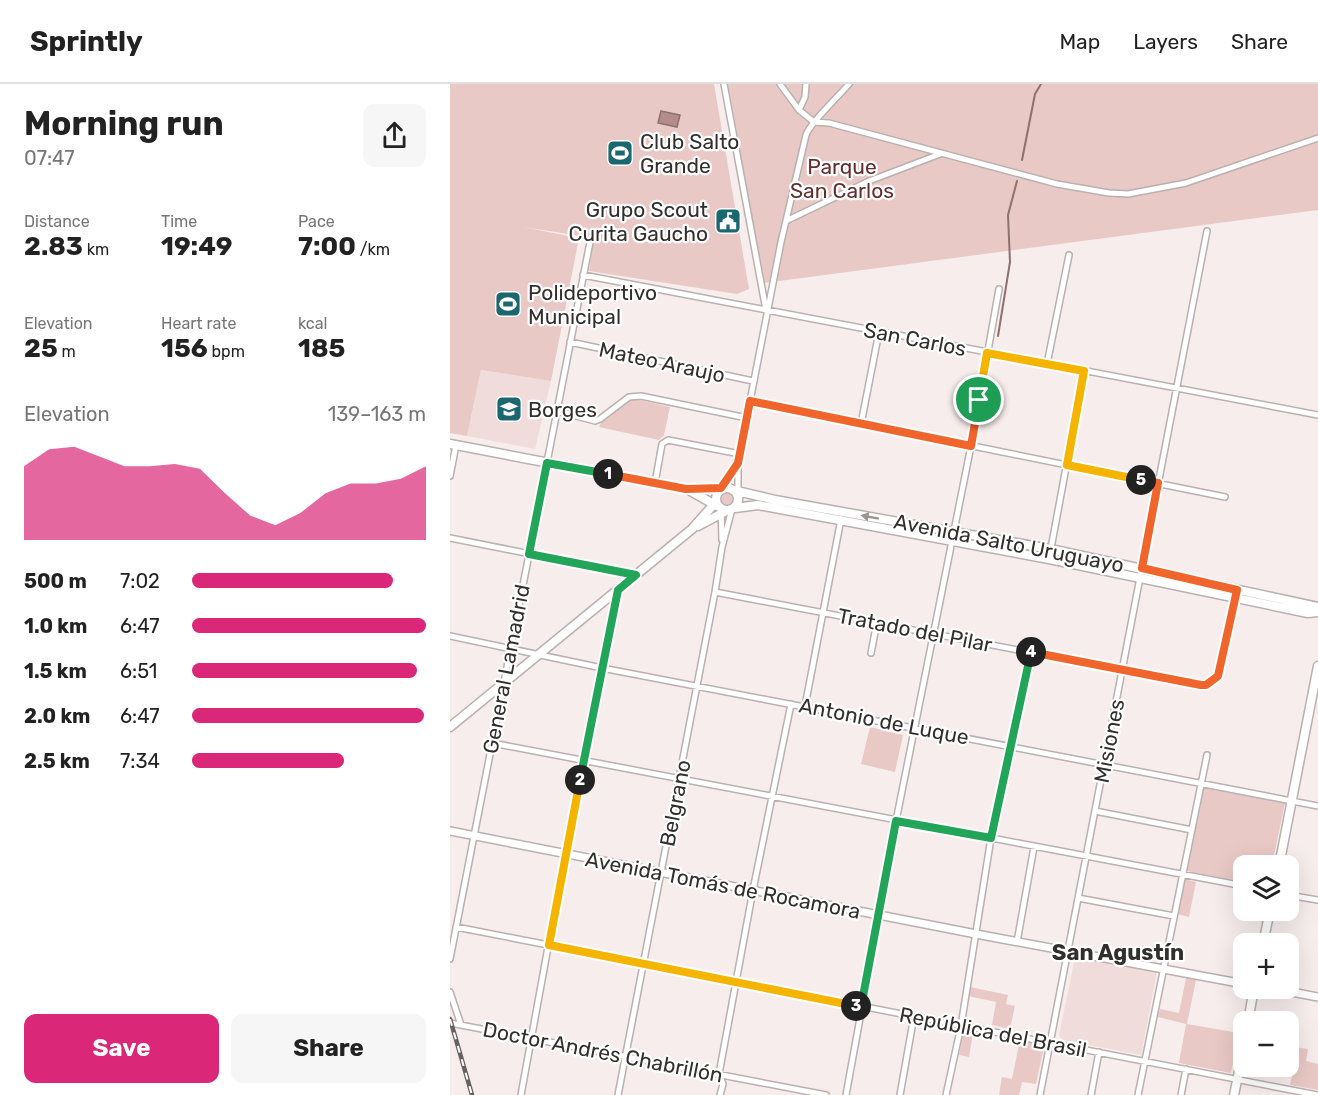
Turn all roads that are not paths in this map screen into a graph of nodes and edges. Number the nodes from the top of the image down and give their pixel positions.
1 (724, 84) edge
2 (780, 84) edge
3 (806, 84) edge
4 (849, 84) edge
5 (799, 110) junction
6 (814, 122) junction
7 (1318, 138) edge
8 (941, 154) junction
9 (786, 221) junction
10 (1207, 231) dead end
11 (591, 237) dead end
12 (1069, 255) dead end
13 (583, 275) junction
14 (999, 289) dead end
15 (767, 311) junction
16 (879, 332) junction
17 (570, 342) junction
18 (987, 353) junction
19 (1047, 364) junction
20 (1084, 371) junction
21 (753, 381) junction
22 (1178, 388) junction
23 (750, 401) junction
24 (557, 411) junction
25 (1318, 415) edge
26 (747, 418) junction
27 (861, 424) junction
28 (453, 445) edge
29 (971, 446) junction
30 (740, 454) junction
31 (547, 463) junction
32 (738, 463) junction
33 (1067, 465) junction
34 (450, 476) edge
35 (655, 483) junction
36 (1158, 483) junction
37 (686, 489) junction
38 (729, 491) junction
39 (1225, 497) dead end
40 (723, 508) junction
41 (842, 516) junction
42 (954, 532) junction
43 (450, 538) edge
44 (952, 542) junction
45 (722, 547) junction
46 (1050, 549) junction
47 (529, 554) junction
48 (1048, 559) junction
49 (1142, 568) junction
50 (636, 575) junction
51 (1140, 578) junction
52 (618, 590) junction
53 (715, 592) junction
54 (1235, 594) junction
55 (1318, 610) edge
56 (823, 612) junction
57 (877, 622) junction
58 (933, 633) junction
59 (450, 636) edge
60 (510, 650) junction
61 (1030, 652) junction
62 (871, 653) dead end
63 (539, 655) junction
64 (1318, 666) edge
65 (602, 668) junction
66 (1123, 670) junction
67 (503, 684) junction
68 (697, 686) junction
69 (1315, 702) edge
70 (791, 704) junction
71 (805, 706) junction
72 (450, 727) edge
73 (915, 728) junction
74 (492, 743) junction
75 (1010, 745) junction
76 (1207, 755) dead end
77 (584, 761) junction
78 (1104, 763) junction
79 (679, 779) junction
80 (1201, 782) junction
81 (772, 797) junction
82 (1291, 801) junction
83 (1318, 806) edge
84 (1095, 811) junction
85 (896, 821) junction
86 (1192, 830) junction
87 (450, 831) edge
88 (474, 836) junction
89 (991, 838) junction
90 (1034, 847) junction
91 (565, 854) junction
92 (1281, 855) edge
93 (1086, 857) junction
94 (661, 873) junction
95 (1183, 874) junction
96 (1233, 884) edge
97 (753, 890) junction
98 (1299, 897) edge
99 (1078, 898) junction
100 (1318, 900) edge
101 (879, 915) junction
102 (1174, 916) junction
103 (456, 927) junction
104 (976, 934) junction
105 (1017, 942) junction
106 (549, 945) junction
107 (1068, 951) junction
108 (450, 959) edge
109 (643, 964) junction
110 (1163, 970) junction
111 (736, 982) junction
112 (1233, 982) edge
113 (450, 992) edge
114 (1299, 994) edge
115 (1318, 998) edge
116 (861, 1007) junction
117 (914, 1016) junction
118 (450, 1023) edge
119 (461, 1024) junction
120 (961, 1026) junction
121 (532, 1038) junction
122 (1051, 1042) junction
123 (1099, 1052) junction
124 (626, 1056) junction
125 (1145, 1061) junction
126 (1186, 1070) junction
127 (719, 1074) junction
128 (1238, 1078) junction
129 (1282, 1092) edge
130 (520, 1095) edge
131 (618, 1095) edge
132 (720, 1095) edge
133 (826, 1095) edge
134 (846, 1095) edge
135 (900, 1095) edge
136 (946, 1095) edge
137 (1040, 1095) edge
138 (1091, 1095) edge
139 (1138, 1095) edge
140 (1181, 1095) edge
141 (1234, 1095) edge
142 (1317, 1095) edge

1 - 15 street
2 - 5 street
3 - 5 street
4 - 6 street
5 - 6 street
6 - 8 street
6 - 9 street
7 - 8 street
8 - 9 street
9 - 15 street
10 - 22 street, Misiones
11 - 13 street, General Lamadrid
12 - 19 street
13 - 15 street, San Carlos
13 - 17 street, General Lamadrid
14 - 18 street
15 - 16 street, San Carlos
15 - 21 street
16 - 18 street, San Carlos
16 - 27 street
17 - 21 street, Mateo Araujo
17 - 24 street, General Lamadrid
18 - 19 street, San Carlos
18 - 29 street
19 - 20 street, San Carlos
20 - 22 street, San Carlos
20 - 33 street
21 - 23 street
22 - 25 street, San Carlos
22 - 36 street, Misiones
23 - 26 street
23 - 27 street, Mateo Araujo
24 - 26 street
24 - 31 street, General Lamadrid
26 - 30 street
27 - 29 street, Mateo Araujo
28 - 31 main road, Avenida Salto Uruguayo
28 - 34 street
29 - 33 street, Mateo Araujo
29 - 42 street
30 - 32 street
30 - 35 street
31 - 35 main road, Avenida Salto Uruguayo
31 - 47 street, General Lamadrid
32 - 38 street
32 - 38 street
33 - 36 street, Mateo Araujo
33 - 46 street
35 - 37 main road, Avenida Salto Uruguayo
36 - 39 street, Mateo Araujo
36 - 49 street, Misiones
37 - 38 main road, Avenida Salto Uruguayo
37 - 40 main road, Avenida Salto Uruguayo
38 - 40 main road
38 - 40 main road
38 - 41 main road, Avenida Salto Uruguayo
40 - 41 main road, Avenida Salto Uruguayo
40 - 45 street, Belgrano
40 - 45 street, Belgrano
40 - 50 main road
42 -> 41 main road, Avenida Salto Uruguayo
41 - 44 main road, Avenida Salto Uruguayo
41 - 56 street
42 - 44 street
42 - 46 main road, Avenida Salto Uruguayo
43 - 47 street
44 - 48 main road, Avenida Salto Uruguayo
44 - 58 street
45 - 53 street, Belgrano
46 - 48 street
46 - 49 main road, Avenida Salto Uruguayo
47 - 50 street
47 - 60 street, General Lamadrid
48 - 51 main road, Avenida Salto Uruguayo
49 - 51 street, Misiones
49 - 54 main road, Avenida Salto Uruguayo
50 - 52 main road
51 - 54 main road, Avenida Salto Uruguayo
51 - 66 street, Misiones
52 - 63 main road
52 - 65 street
53 - 56 street, Tratado del Pilar
53 - 68 street, Belgrano
54 - 55 main road, Avenida Salto Uruguayo
54 - 66 street, Tratado del Pilar
56 - 57 street, Tratado del Pilar
56 - 71 street
57 - 58 street, Tratado del Pilar
57 - 62 street
58 - 61 street, Tratado del Pilar
58 - 73 street
59 - 60 street, Antonio de Luque
60 - 63 street, Antonio de Luque
60 - 67 street, General Lamadrid
61 - 66 street, Tratado del Pilar
61 - 75 street
63 - 65 street, Antonio de Luque
63 - 67 main road
64 - 69 main road
65 - 68 street, Antonio de Luque
65 - 77 street
66 - 78 street, Misiones
67 - 72 main road
67 - 74 street, General Lamadrid
68 - 70 street, Antonio de Luque
68 - 79 street, Belgrano
69 - 82 main road
70 - 71 street, Antonio de Luque
70 - 81 street
71 - 73 street, Antonio de Luque
73 - 75 street, Antonio de Luque
73 - 85 street
74 - 77 street
74 - 88 street, General Lamadrid
75 - 78 street, Antonio de Luque
75 - 89 street
76 - 80 street
77 - 79 street
77 - 91 street
78 - 80 street, Antonio de Luque
78 - 84 street, Misiones
79 - 81 street
79 - 94 street, Belgrano
80 - 82 street, Antonio de Luque
80 - 86 street
81 - 85 street
81 - 97 street
82 - 83 street, Antonio de Luque
82 - 92 main road
84 - 86 street
84 - 93 street, Misiones
85 - 89 street
85 - 101 street
86 - 95 street
87 - 88 street, Avenida Tomás de Rocamora
88 - 91 street, Avenida Tomás de Rocamora
88 - 103 street, General Lamadrid
89 - 90 street
89 - 104 street
90 - 93 street
90 - 105 street
91 - 94 street, Avenida Tomás de Rocamora
91 - 106 street
93 - 95 street
93 - 99 street, Misiones
94 - 97 street, Avenida Tomás de Rocamora
94 - 109 street, Belgrano
95 - 96 street
95 - 102 street
97 - 101 street, Avenida Tomás de Rocamora
97 - 111 street
98 - 100 street
99 - 102 street
99 - 107 street, Misiones
101 - 104 street, Avenida Tomás de Rocamora
101 - 116 street
102 - 110 street
103 - 106 street, República del Brasil
103 - 108 street, General Lamadrid
104 - 105 street, Avenida Tomás de Rocamora
104 - 120 street
105 - 107 street, Avenida Tomás de Rocamora
106 - 109 street, República del Brasil
106 - 121 street
107 - 110 street, Avenida Tomás de Rocamora
107 - 122 street, Misiones
109 - 111 street, República del Brasil
109 - 124 street, Belgrano
110 - 112 street, Avenida Tomás de Rocamora
110 - 125 street
111 - 116 street, República del Brasil
111 - 127 street
113 - 119 street
114 - 115 street
116 - 117 street, República del Brasil
116 - 134 street
117 - 120 street, República del Brasil
117 - 135 street
118 - 119 street, Doctor Andrés Chabrillón
119 - 121 street, Doctor Andrés Chabrillón
120 - 122 street, República del Brasil
120 - 136 street
121 - 124 street, Doctor Andrés Chabrillón
121 - 130 street
122 - 123 street, República del Brasil
122 - 137 street, Misiones
123 - 125 street, República del Brasil
123 - 138 street
124 - 127 street, Doctor Andrés Chabrillón
124 - 131 street, Belgrano
125 - 126 street, República del Brasil
125 - 139 street
126 - 128 street, República del Brasil
126 - 140 street
127 - 132 street
127 - 133 street, Doctor Andrés Chabrillón
128 - 129 street, República del Brasil
128 - 141 main road
129 - 142 street, República del Brasil

